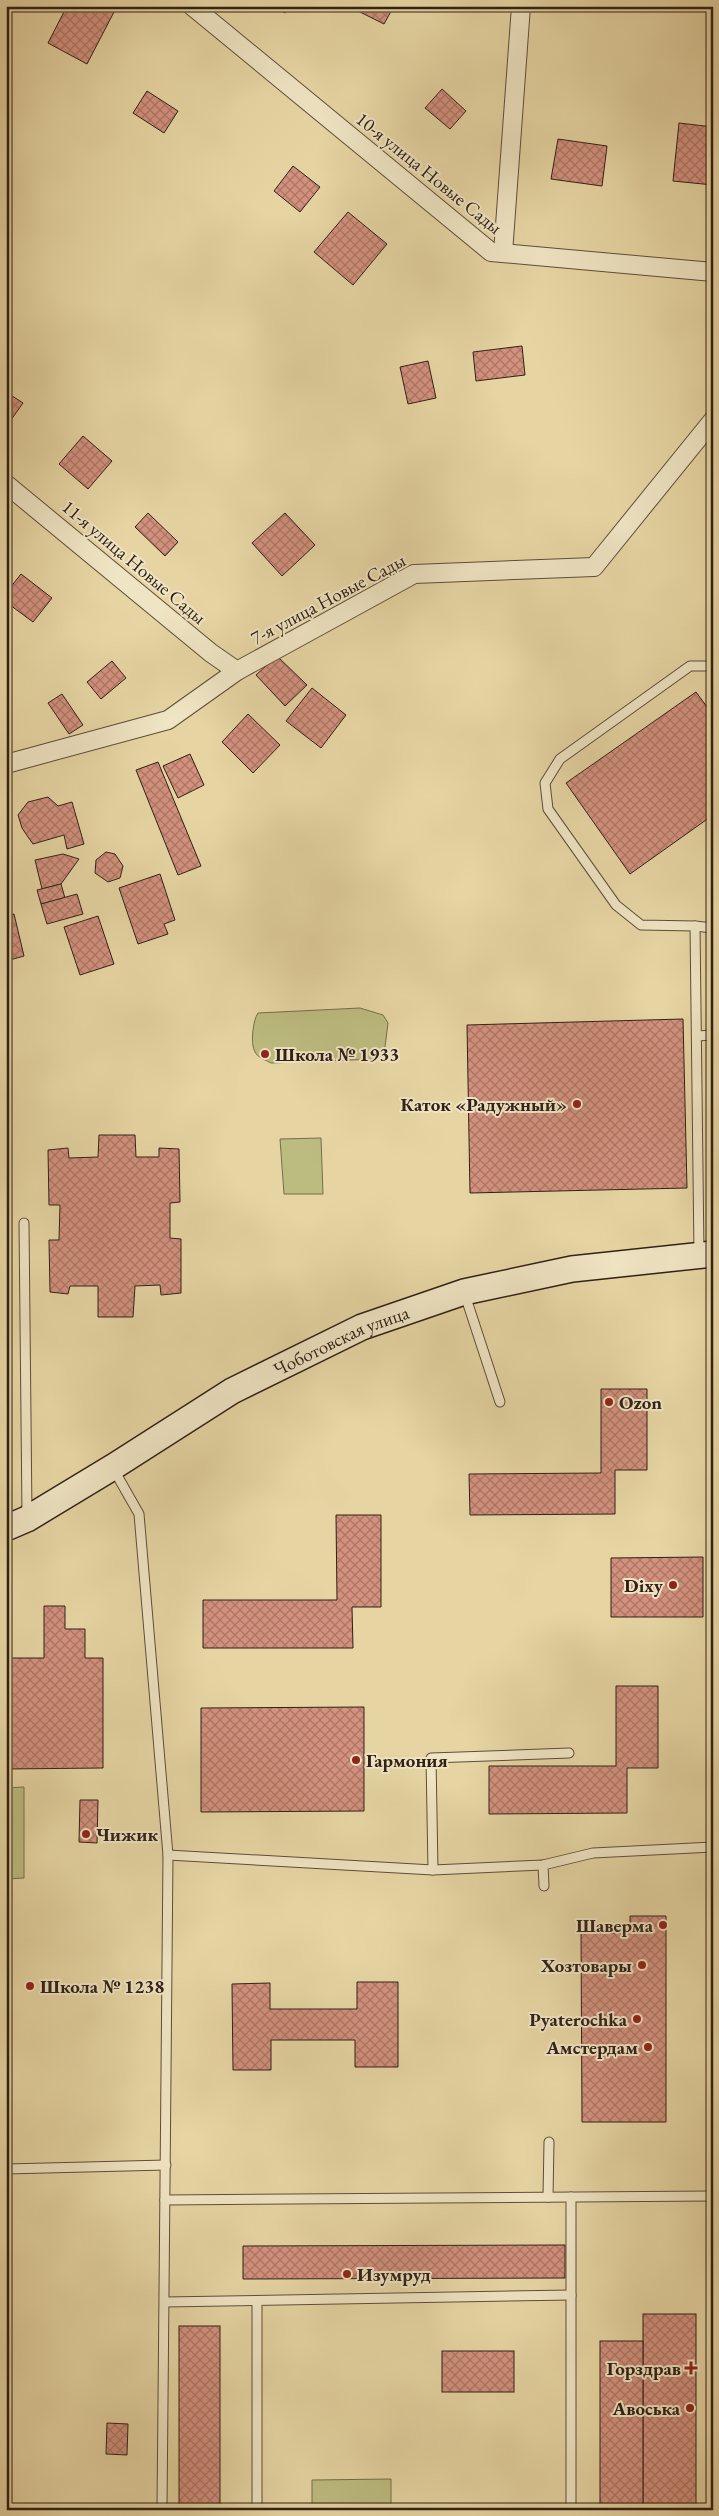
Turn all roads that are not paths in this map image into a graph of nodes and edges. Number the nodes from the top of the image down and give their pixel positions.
1 (192, 6) edge
2 (521, 6) edge
3 (503, 253) junction
4 (713, 272) edge
5 (713, 420) edge
6 (6, 484) edge
7 (713, 666) edge
8 (237, 671) junction
9 (6, 764) edge
10 (695, 926) junction
11 (713, 928) edge
12 (713, 1035) edge
13 (697, 1036) junction
14 (24, 1223) dead end
15 (706, 1255) edge
16 (464, 1292) junction
17 (500, 1402) dead end
18 (112, 1467) junction
19 (17, 1524) edge
20 (569, 1753) dead end
21 (713, 1847) edge
22 (168, 1855) junction
23 (542, 1864) junction
24 (432, 1870) junction
25 (544, 1886) dead end
26 (549, 2142) dead end
27 (166, 2165) junction
28 (6, 2169) edge
29 (571, 2196) junction
30 (713, 2196) edge
31 (548, 2197) junction
32 (165, 2200) junction
33 (572, 2295) junction
34 (257, 2301) junction
35 (165, 2302) junction
36 (162, 2510) edge
37 (256, 2510) edge
38 (571, 2510) edge

1 - 3 street, 10-я улица Новые Сады
2 - 3 street
3 - 4 street, 10-я улица Новые Сады
5 - 8 street, 7-я улица Новые Сады
6 - 8 street, 11-я улица Новые Сады
7 - 10 lane
8 - 9 street, 7-я улица Новые Сады
10 - 11 lane
10 - 13 lane
12 - 13 lane
13 - 15 lane
14 - 19 lane
15 - 16 main road, Чоботовская улица
16 - 17 lane
16 - 18 main road, Чоботовская улица
18 - 19 main road, Чоботовская улица
18 - 22 lane
20 - 24 lane
21 - 23 lane
22 - 24 lane
22 - 27 lane
23 - 24 lane
23 - 25 lane
26 - 31 lane
27 - 28 lane
27 - 32 lane
29 - 30 lane
29 - 31 lane
29 - 33 lane
31 - 32 lane
32 - 35 lane
33 - 34 lane
33 - 38 lane
34 - 35 lane
34 - 37 lane
35 - 36 lane

